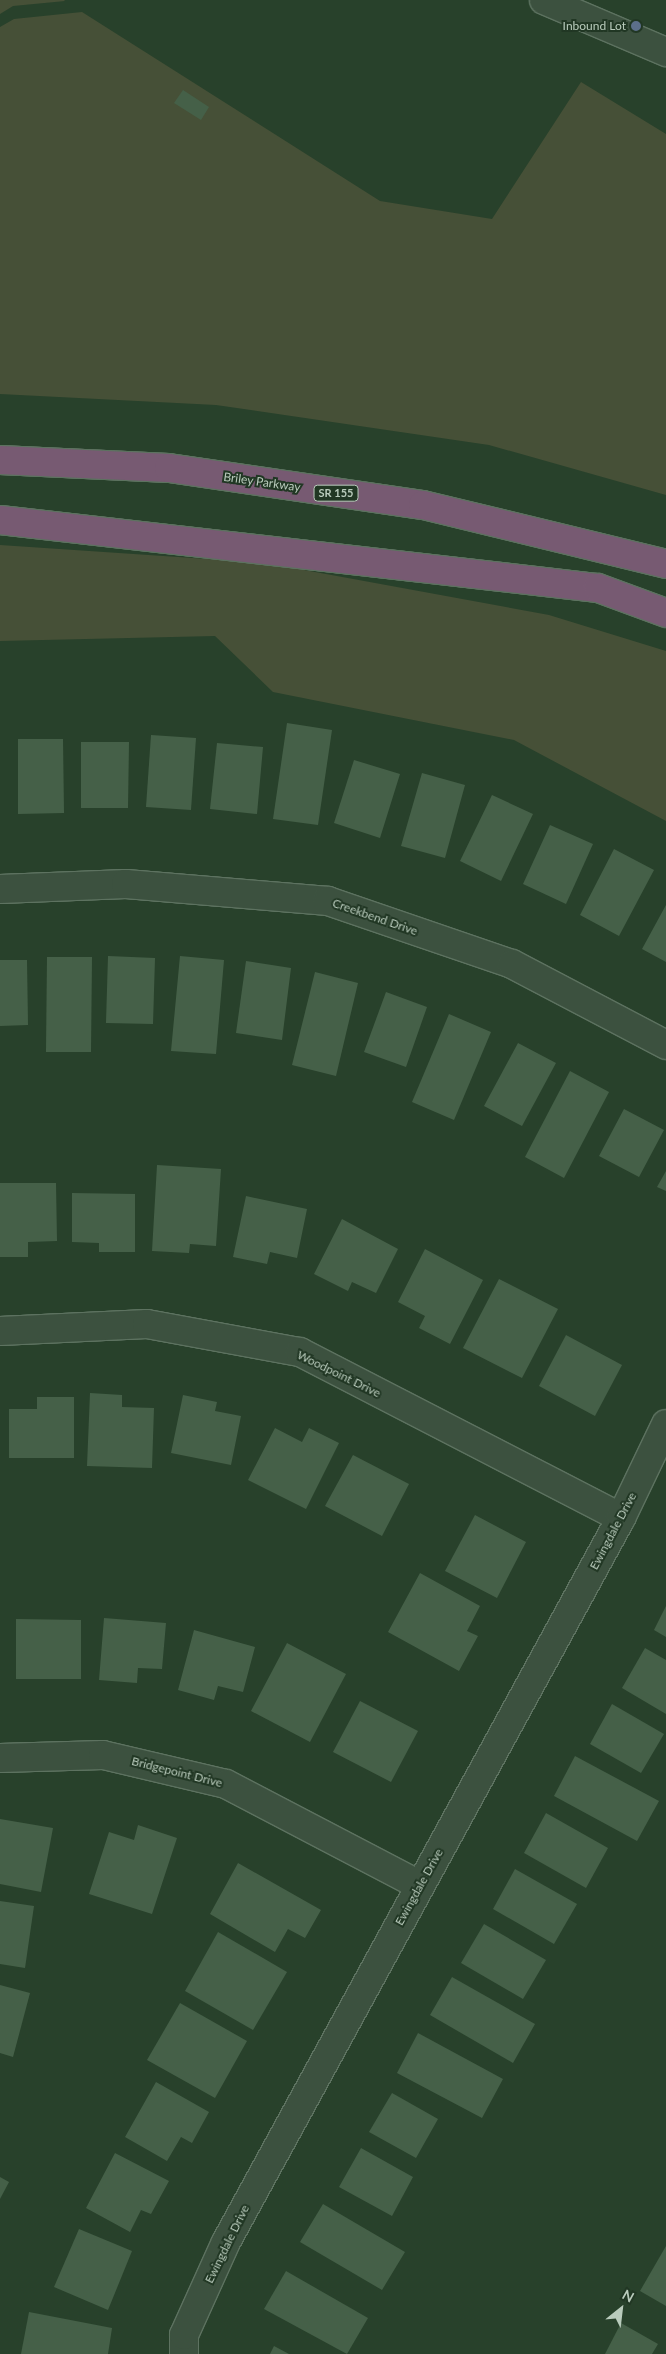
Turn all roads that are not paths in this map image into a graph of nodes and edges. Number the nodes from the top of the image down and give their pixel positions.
1 (544, 0) edge
2 (666, 52) edge
3 (0, 460) edge
4 (0, 520) edge
5 (666, 564) edge
6 (666, 613) edge
7 (0, 889) edge
8 (666, 1046) edge
9 (0, 1331) edge
10 (666, 1424) edge
11 (621, 1518) junction
12 (0, 1758) edge
13 (420, 1885) junction
14 (184, 2354) edge

1 - 2 street
3 - 5 highway, Briley Parkway / SR 155
4 - 6 highway
7 - 8 street, Creekbend Drive
9 - 11 street, Woodpoint Drive
10 - 11 street, Ewingdale Drive
11 - 13 street, Ewingdale Drive
12 - 13 street, Bridgepoint Drive
13 - 14 street, Ewingdale Drive

